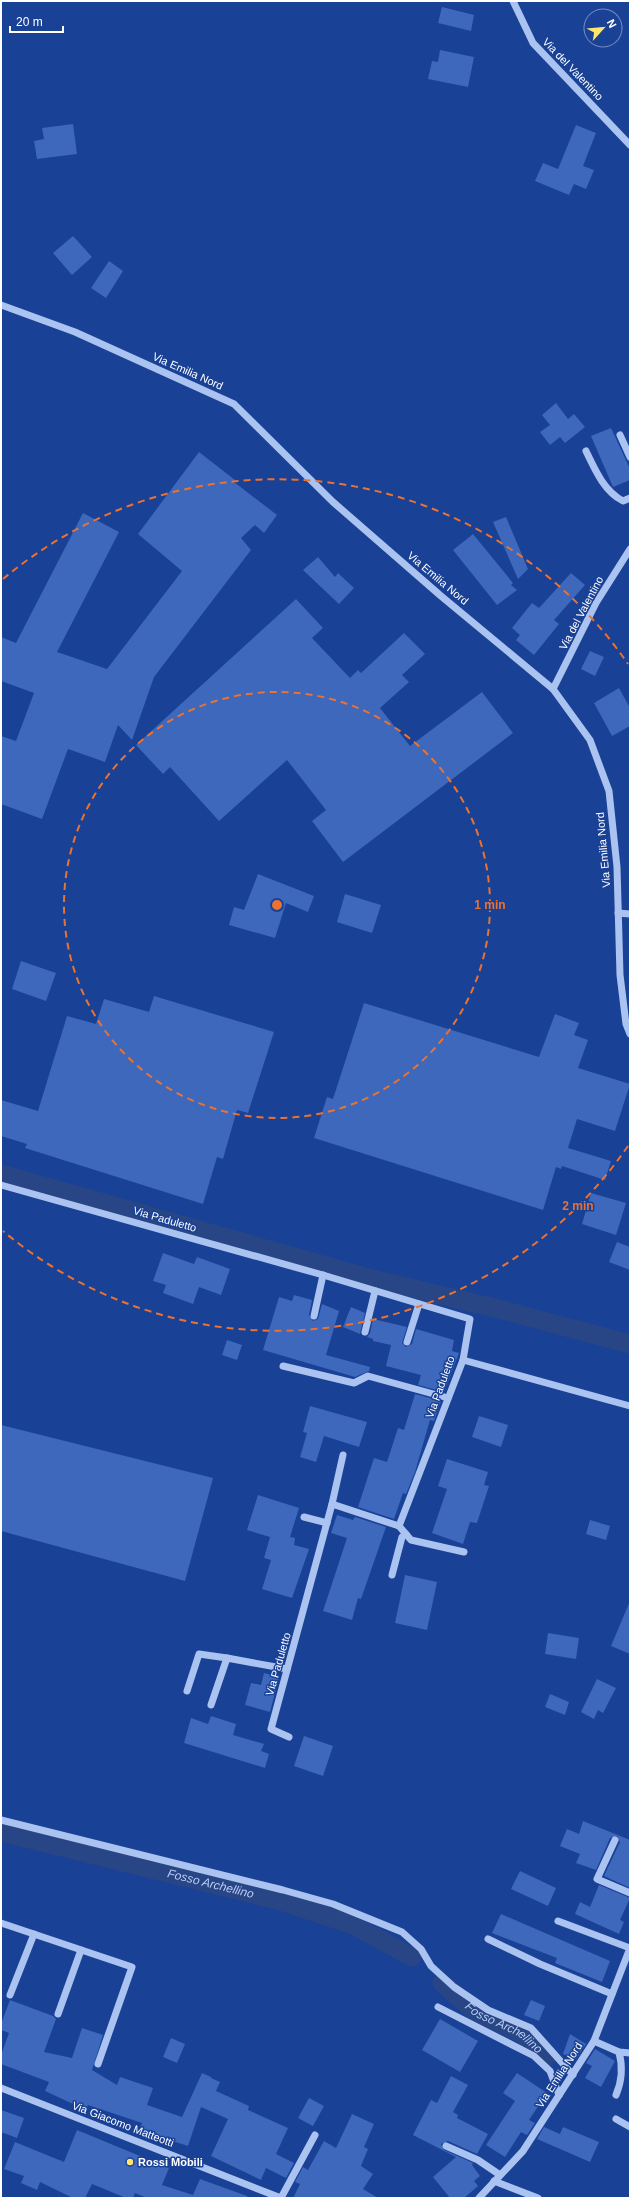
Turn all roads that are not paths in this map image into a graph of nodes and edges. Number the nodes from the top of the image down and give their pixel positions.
1 (513, 1) edge
2 (630, 144) edge
3 (1, 305) edge
4 (620, 435) dead end
5 (586, 451) dead end
6 (630, 457) edge
7 (630, 498) edge
8 (630, 549) edge
9 (553, 688) junction
10 (618, 912) junction
11 (630, 914) edge
12 (630, 1034) edge
13 (1, 1185) edge
14 (323, 1275) junction
15 (375, 1290) junction
16 (419, 1304) junction
17 (314, 1316) dead end
18 (365, 1332) dead end
19 (407, 1342) dead end
20 (463, 1360) junction
21 (283, 1366) dead end
22 (448, 1398) junction
23 (630, 1406) edge
24 (343, 1455) dead end
25 (332, 1504) junction
26 (304, 1517) dead end
27 (327, 1523) junction
28 (399, 1526) junction
29 (406, 1534) junction
30 (464, 1552) dead end
31 (392, 1575) dead end
32 (227, 1658) junction
33 (288, 1669) junction
34 (187, 1691) dead end
35 (211, 1705) dead end
36 (289, 1737) dead end
37 (1, 1820) edge
38 (615, 1840) dead end
39 (630, 1893) edge
40 (558, 1921) dead end
41 (1, 1923) edge
42 (34, 1934) junction
43 (488, 1939) dead end
44 (630, 1948) edge
45 (81, 1950) junction
46 (612, 1994) junction
47 (10, 1995) dead end
48 (438, 2007) dead end
49 (58, 2014) dead end
50 (594, 2041) junction
51 (619, 2052) junction
52 (630, 2053) edge
53 (98, 2064) dead end
54 (572, 2075) junction
55 (1, 2088) edge
56 (559, 2095) junction
57 (616, 2095) dead end
58 (616, 2119) dead end
59 (630, 2127) edge
60 (315, 2135) dead end
61 (446, 2146) dead end
62 (500, 2175) junction
63 (494, 2181) junction
64 (281, 2198) edge
65 (479, 2198) edge
66 (538, 2198) edge

1 - 2 street, Via del Valentino
3 - 9 street, Via Emilia Nord
4 - 6 street
5 - 7 street
8 - 9 street, Via del Valentino
9 - 10 street, Via Emilia Nord
10 - 11 street
10 - 12 street, Via Emilia Nord
13 - 14 street, Via Paduletto
14 - 15 street, Via Paduletto
14 - 17 street
15 - 16 street, Via Paduletto
15 - 18 street
16 - 19 street
16 - 20 street, Via Paduletto
20 - 22 street, Via Paduletto
20 - 23 street
21 - 22 street
22 - 28 street, Via Paduletto
24 - 25 street, Via Paduletto
25 - 27 street, Via Paduletto
25 - 28 street
26 - 27 street
27 - 33 street, Via Paduletto
28 - 29 street
29 - 30 street
29 - 31 street
32 - 33 street
32 - 34 street
32 - 35 street
33 - 36 street, Via Paduletto
37 - 54 street
38 - 39 street
40 - 44 street
41 - 42 street
42 - 45 street
42 - 47 street
43 - 46 street
44 - 46 street, Via Emilia Nord
45 - 49 street
45 - 53 street
46 - 50 street, Via Emilia Nord
48 - 56 street
50 - 51 street
50 - 54 street, Via Emilia Nord
51 - 52 street
51 - 57 street
54 - 56 street, Via Emilia Nord
55 - 64 street, Via Giacomo Matteotti
56 - 62 street, Via Emilia Nord
58 - 59 street
60 - 64 street
61 - 62 street
62 - 63 street, Via Emilia Nord
63 - 65 street, Via Emilia Nord
63 - 66 street

